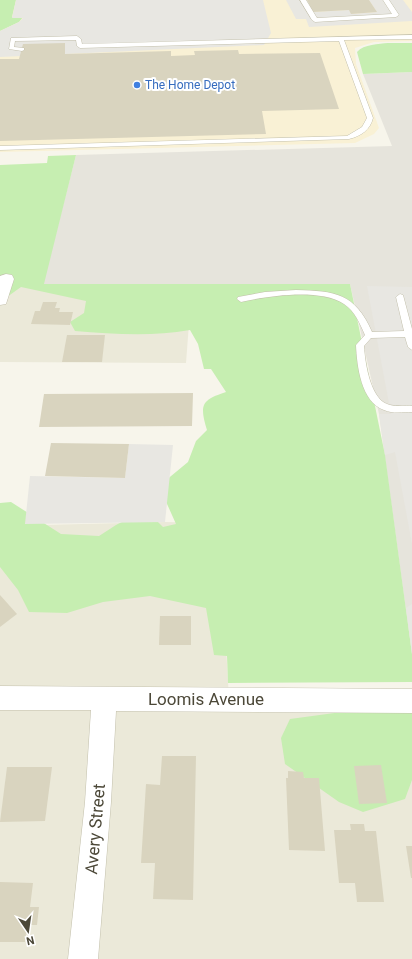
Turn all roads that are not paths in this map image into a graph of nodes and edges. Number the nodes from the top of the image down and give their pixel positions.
1 (303, 0) edge
2 (386, 0) edge
3 (412, 37) edge
4 (341, 40) junction
5 (22, 48) dead end
6 (0, 148) edge
7 (6, 279) dead end
8 (400, 297) dead end
9 (241, 299) dead end
10 (0, 300) edge
11 (411, 334) edge
12 (369, 335) junction
13 (412, 347) edge
14 (412, 409) edge
15 (0, 698) edge
16 (104, 699) junction
17 (412, 701) edge
18 (83, 959) edge

1 - 2 lane
3 - 4 lane
4 - 5 lane
4 - 6 lane
7 - 10 street
8 - 11 lane
9 - 12 lane
11 - 12 lane
11 - 13 lane
12 - 14 lane
15 - 16 street, Loomis Avenue
16 - 17 street, Loomis Avenue
16 - 18 street, Avery Street

